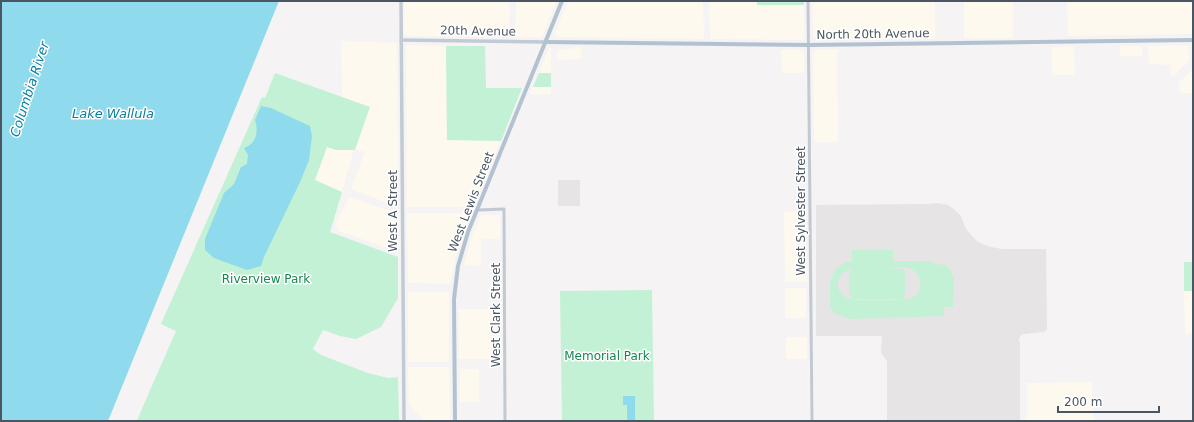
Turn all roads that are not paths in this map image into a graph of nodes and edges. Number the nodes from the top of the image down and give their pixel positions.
1 (401, 1) edge
2 (562, 1) edge
3 (808, 1) edge
4 (401, 40) junction
5 (1193, 40) edge
6 (546, 42) junction
7 (554, 42) joint
8 (809, 45) junction
9 (478, 210) junction
10 (404, 421) edge
11 (455, 421) edge
12 (506, 421) edge
13 (812, 421) edge

1 - 4 main road, West A Street
2 - 6 main road, West Lewis Street
3 - 8 street, West Sylvester Street
4 - 6 main road, 20th Avenue
4 - 10 main road, West A Street
5 - 8 main road, North 20th Avenue
6 - 7 main road, 20th Avenue
6 - 9 main road, West Lewis Street
7 - 8 main road, North 20th Avenue
8 - 13 street, West Sylvester Street
9 - 11 main road, West Lewis Street
9 - 12 street, West Clark Street

